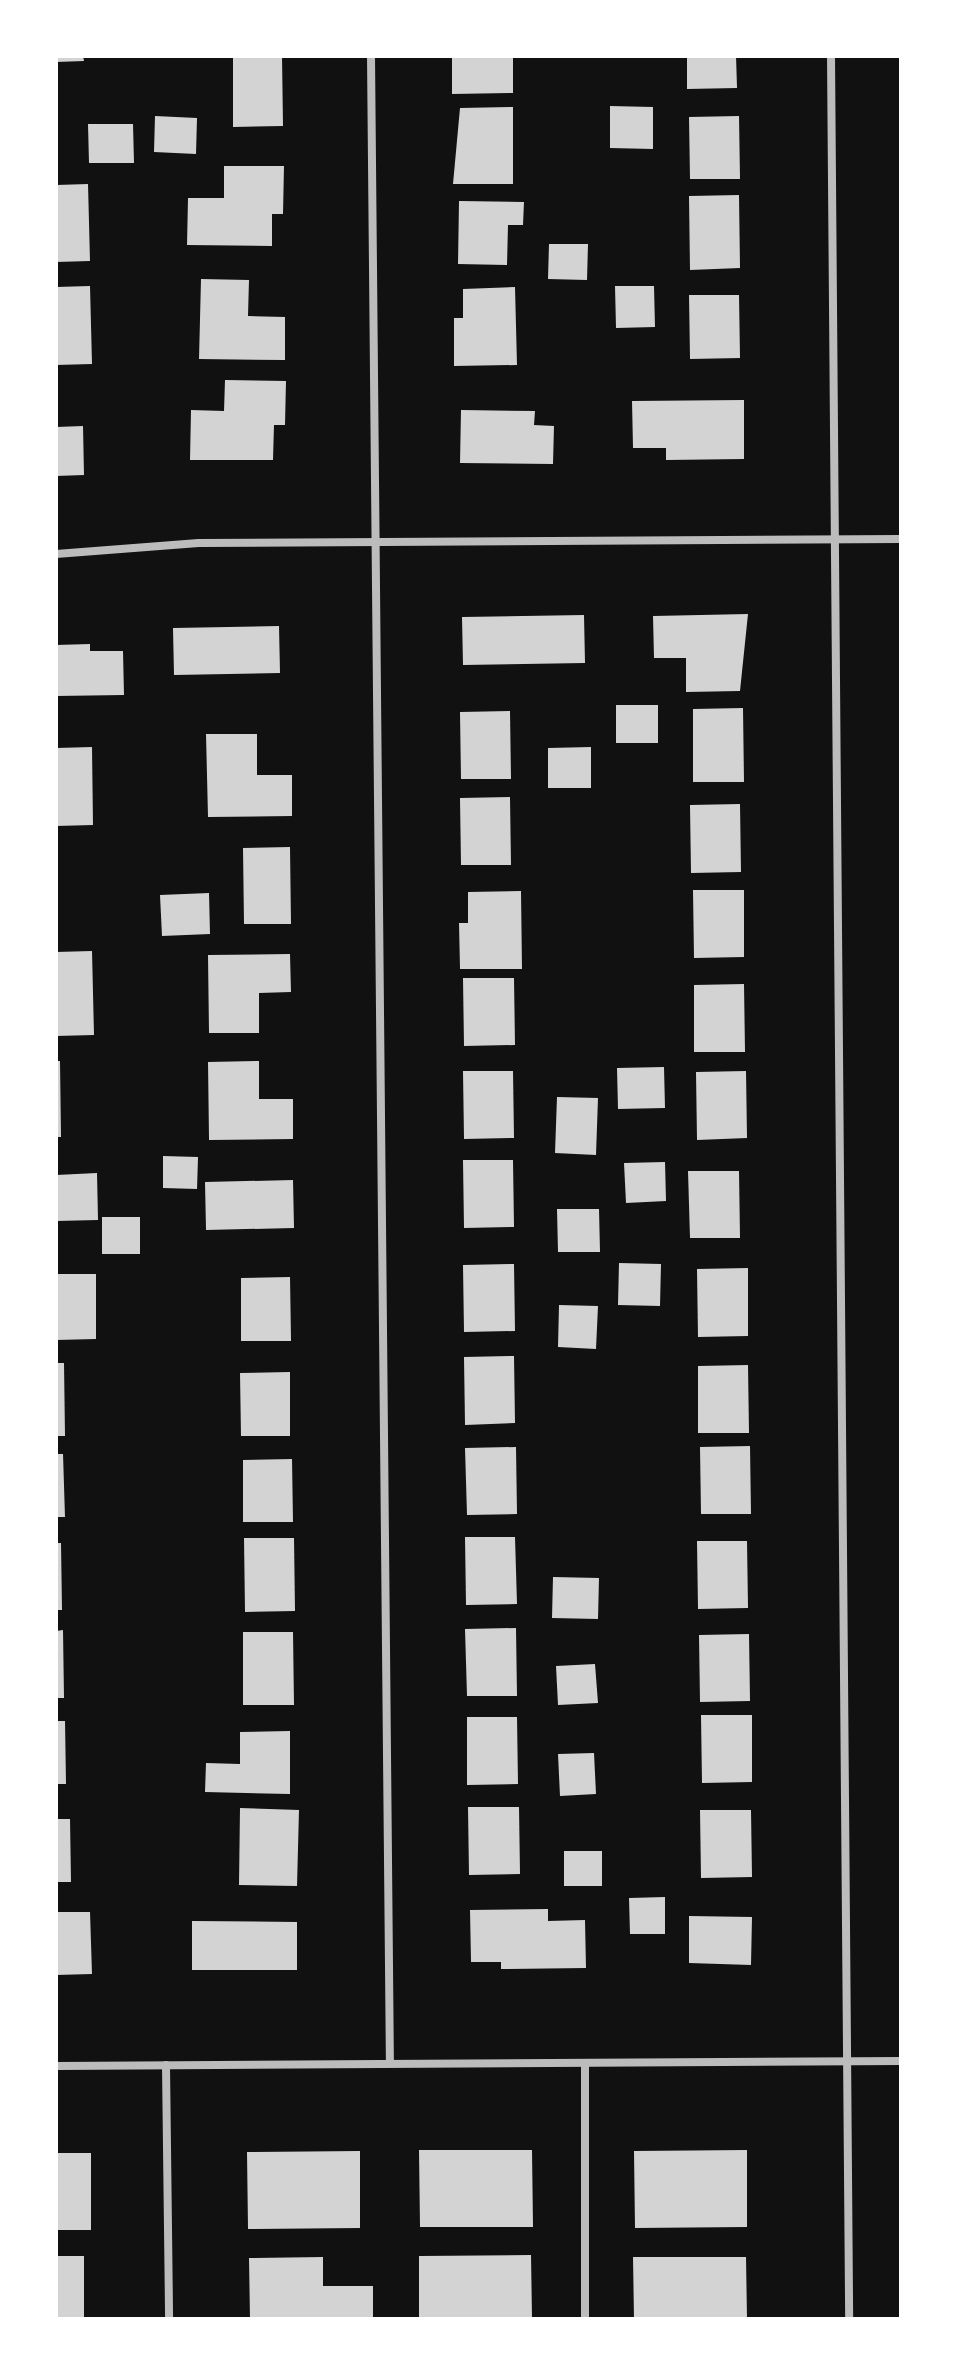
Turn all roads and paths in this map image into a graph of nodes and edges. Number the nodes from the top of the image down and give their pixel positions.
1 (371, 56) edge
2 (831, 56) edge
3 (836, 538) junction
4 (901, 539) edge
5 (374, 540) junction
6 (56, 554) edge
7 (847, 2061) junction
8 (901, 2061) edge
9 (390, 2063) junction
10 (585, 2063) junction
11 (166, 2065) junction
12 (56, 2066) edge
13 (169, 2319) edge
14 (585, 2319) edge
15 (849, 2319) edge

1 - 5 street
2 - 3 street
3 - 4 street
3 - 5 street
3 - 7 street
5 - 6 street
5 - 9 street
7 - 8 street
7 - 10 street
7 - 15 street
9 - 10 street
9 - 11 street
10 - 14 street
11 - 12 street
11 - 13 street

